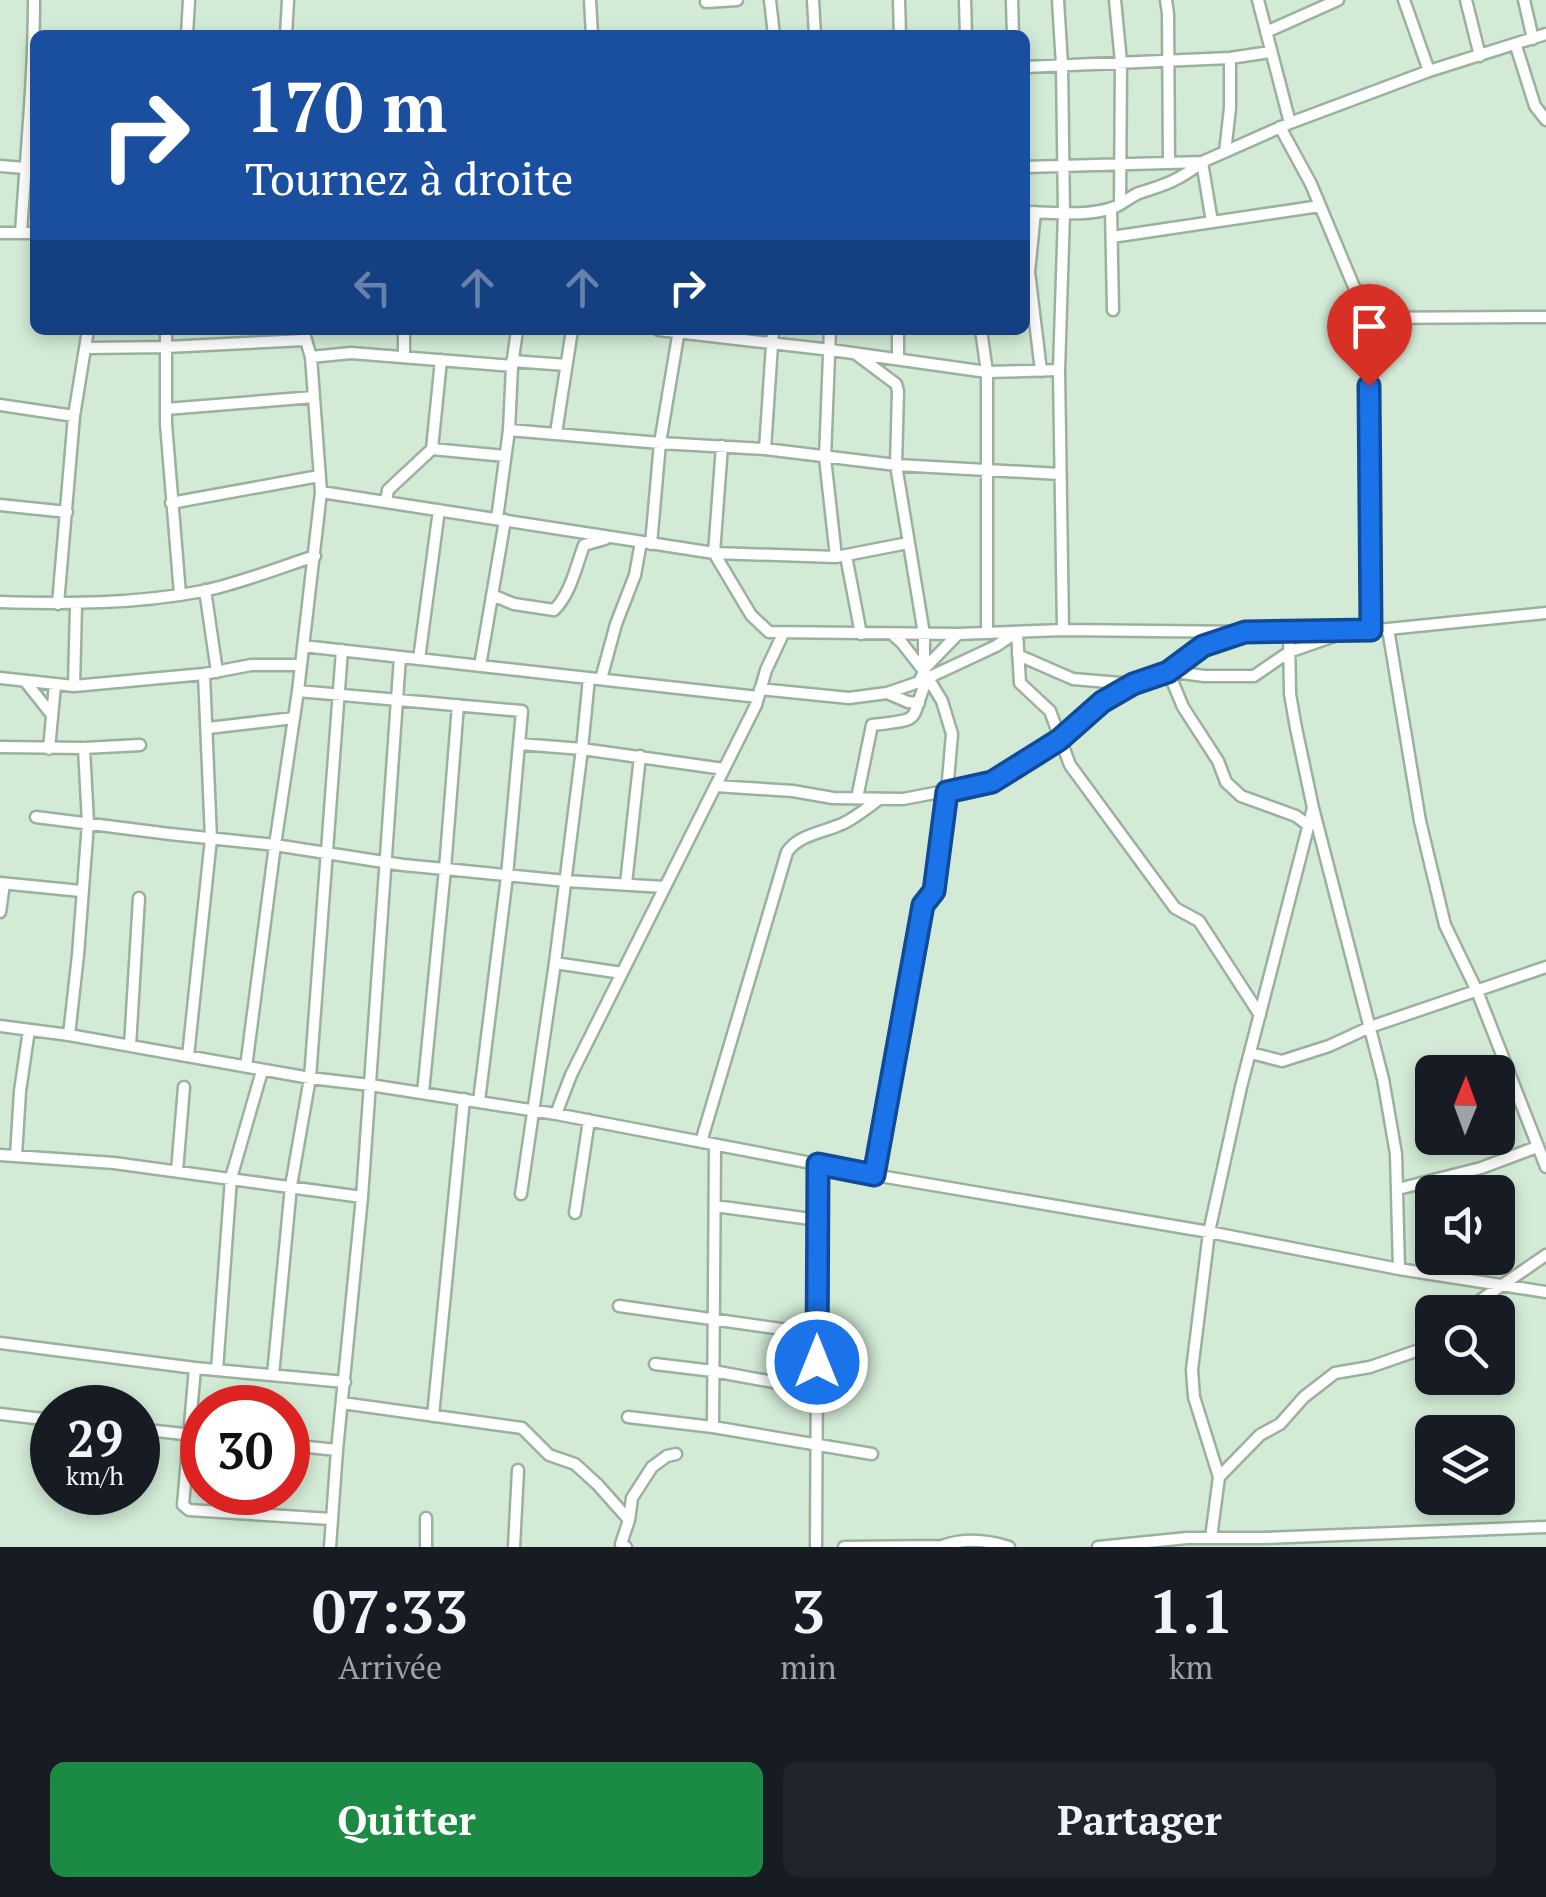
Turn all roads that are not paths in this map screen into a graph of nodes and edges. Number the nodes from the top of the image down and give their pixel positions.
1 (34, 0) edge
2 (189, 0) edge
3 (288, 0) edge
4 (590, 0) edge
5 (737, 0) edge
6 (770, 0) edge
7 (813, 0) edge
8 (898, 0) edge
9 (965, 0) edge
10 (1012, 0) edge
11 (1058, 0) edge
12 (1114, 0) edge
13 (1166, 0) edge
14 (1258, 0) edge
15 (1338, 0) edge
16 (1404, 0) edge
17 (1466, 0) edge
18 (1524, 0) edge
19 (706, 2) edge
20 (34, 30) edge
21 (187, 30) edge
22 (286, 30) edge
23 (592, 30) edge
24 (773, 30) edge
25 (815, 30) edge
26 (900, 30) edge
27 (966, 30) edge
28 (1013, 30) edge
29 (1266, 32) junction
30 (1546, 34) edge
31 (1533, 39) junction
32 (1516, 46) junction
33 (1270, 52) junction
34 (1480, 56) junction
35 (1230, 58) junction
36 (1169, 59) junction
37 (1121, 62) junction
38 (1062, 65) junction
39 (1030, 67) edge
40 (1430, 71) junction
41 (30, 120) edge
42 (1546, 120) edge
43 (1285, 125) junction
44 (1225, 152) junction
45 (1202, 162) junction
46 (1168, 163) junction
47 (1120, 164) junction
48 (0, 166) edge
49 (1063, 166) junction
50 (1030, 167) edge
51 (25, 168) junction
52 (1116, 206) junction
53 (1320, 206) junction
54 (1030, 212) edge
55 (1064, 213) junction
56 (1212, 222) junction
57 (21, 233) junction
58 (30, 233) edge
59 (0, 234) edge
60 (1112, 236) junction
61 (1030, 280) edge
62 (1113, 310) dead end
63 (1546, 316) edge
64 (1367, 318) junction
65 (87, 335) edge
66 (166, 335) edge
67 (304, 335) edge
68 (404, 335) edge
69 (516, 335) edge
70 (571, 335) edge
71 (677, 335) edge
72 (709, 335) edge
73 (773, 335) edge
74 (830, 335) edge
75 (898, 335) edge
76 (982, 335) edge
77 (772, 343) junction
78 (166, 347) junction
79 (86, 348) junction
80 (830, 350) junction
81 (855, 353) junction
82 (404, 357) junction
83 (311, 358) junction
84 (898, 359) junction
85 (440, 360) junction
86 (512, 364) junction
87 (566, 365) junction
88 (1059, 370) junction
89 (1041, 371) junction
90 (988, 372) junction
91 (314, 398) junction
92 (0, 405) edge
93 (166, 409) junction
94 (74, 416) junction
95 (509, 430) junction
96 (556, 433) junction
97 (660, 443) junction
98 (722, 446) junction
99 (764, 449) junction
100 (432, 450) junction
101 (505, 456) junction
102 (825, 458) junction
103 (896, 465) junction
104 (988, 471) junction
105 (1060, 474) junction
106 (319, 476) junction
107 (321, 492) junction
108 (386, 501) junction
109 (172, 504) junction
110 (0, 505) edge
111 (440, 510) junction
112 (67, 512) junction
113 (501, 520) junction
114 (609, 538) junction
115 (646, 543) junction
116 (908, 543) junction
117 (714, 552) junction
118 (315, 556) junction
119 (841, 557) junction
120 (205, 590) junction
121 (180, 594) junction
122 (492, 595) junction
123 (0, 602) edge
124 (58, 604) junction
125 (76, 604) junction
126 (1546, 613) edge
127 (1388, 629) junction
128 (1064, 630) junction
129 (1350, 630) junction
130 (1371, 630) junction
131 (1288, 631) junction
132 (1017, 632) junction
133 (1245, 632) junction
134 (988, 633) junction
135 (783, 634) junction
136 (860, 634) junction
137 (890, 634) junction
138 (924, 634) junction
139 (958, 634) junction
140 (303, 646) junction
141 (342, 650) junction
142 (1289, 652) junction
143 (1018, 655) junction
144 (400, 657) junction
145 (419, 658) junction
146 (301, 665) junction
147 (480, 666) junction
148 (217, 672) junction
149 (1168, 672) junction
150 (204, 674) junction
151 (923, 677) junction
152 (0, 678) edge
153 (595, 679) junction
154 (25, 680) junction
155 (1133, 684) junction
156 (54, 685) junction
157 (74, 686) junction
158 (298, 691) junction
159 (759, 693) junction
160 (887, 693) junction
161 (338, 694) junction
162 (398, 700) junction
163 (920, 703) junction
164 (458, 705) junction
165 (53, 716) junction
166 (294, 718) junction
167 (208, 728) junction
168 (1059, 740) junction
169 (520, 744) junction
170 (140, 745) dead end
171 (0, 747) edge
172 (84, 748) junction
173 (50, 749) junction
174 (582, 749) junction
175 (640, 756) junction
176 (724, 768) junction
177 (716, 786) junction
178 (947, 792) junction
179 (857, 798) junction
180 (880, 798) junction
181 (1312, 808) junction
182 (36, 817) dead end
183 (88, 823) junction
184 (1308, 825) junction
185 (212, 839) junction
186 (274, 844) junction
187 (326, 852) junction
188 (384, 860) junction
189 (445, 869) junction
190 (507, 876) junction
191 (566, 881) junction
192 (2, 884) edge
193 (626, 884) junction
194 (664, 887) junction
195 (82, 892) junction
196 (139, 898) dead end
197 (0, 912) edge
198 (555, 962) junction
199 (1546, 968) edge
200 (622, 972) junction
201 (1477, 992) junction
202 (1260, 1016) junction
203 (0, 1026) edge
204 (1370, 1026) junction
205 (29, 1030) junction
206 (68, 1035) junction
207 (130, 1046) junction
208 (1250, 1052) junction
209 (188, 1056) junction
210 (246, 1067) junction
211 (262, 1070) junction
212 (310, 1078) junction
213 (370, 1085) junction
214 (184, 1087) dead end
215 (423, 1093) junction
216 (464, 1099) junction
217 (479, 1101) junction
218 (531, 1110) junction
219 (556, 1114) junction
220 (590, 1120) junction
221 (1546, 1135) edge
222 (700, 1142) junction
223 (715, 1144) junction
224 (1536, 1144) junction
225 (0, 1155) edge
226 (16, 1156) junction
227 (818, 1164) junction
228 (1546, 1167) edge
229 (177, 1171) junction
230 (874, 1175) junction
231 (231, 1178) junction
232 (290, 1186) junction
233 (1398, 1189) junction
234 (520, 1194) dead end
235 (362, 1197) junction
236 (715, 1206) junction
237 (575, 1213) dead end
238 (818, 1220) junction
239 (1209, 1232) junction
240 (1546, 1255) edge
241 (1399, 1269) junction
242 (1503, 1284) junction
243 (1546, 1292) edge
244 (1488, 1295) edge
245 (619, 1306) dead end
246 (714, 1321) junction
247 (817, 1334) junction
248 (0, 1343) edge
249 (1415, 1351) edge
250 (654, 1364) dead end
251 (196, 1368) junction
252 (217, 1370) junction
253 (713, 1370) junction
254 (273, 1375) junction
255 (345, 1382) junction
256 (194, 1385) edge
257 (817, 1390) junction
258 (342, 1403) junction
259 (0, 1414) edge
260 (433, 1416) junction
261 (30, 1417) edge
262 (628, 1418) dead end
263 (713, 1427) junction
264 (817, 1445) junction
265 (310, 1447) edge
266 (337, 1450) junction
267 (676, 1454) dead end
268 (872, 1454) dead end
269 (518, 1470) dead end
270 (1219, 1477) junction
271 (268, 1515) edge
272 (426, 1518) dead end
273 (332, 1519) junction
274 (629, 1520) junction
275 (1546, 1528) edge
276 (1211, 1538) junction
277 (1185, 1542) edge
278 (620, 1546) edge
279 (935, 1546) edge
280 (1109, 1546) edge
281 (330, 1547) edge
282 (426, 1547) edge
283 (514, 1547) edge
284 (816, 1547) edge
285 (844, 1547) edge
286 (858, 1547) edge
287 (1008, 1547) edge
288 (1098, 1547) edge

1 - 20 street
2 - 21 street
3 - 22 street
4 - 23 street
5 - 19 street
6 - 24 street
7 - 25 street
8 - 26 street
9 - 27 street
10 - 28 street
11 - 38 street
12 - 37 street
13 - 36 street
14 - 29 street
15 - 29 street
16 - 40 street
17 - 34 street
18 - 31 street
29 - 33 street
30 - 31 street
31 - 32 street
32 - 34 street
32 - 42 street
33 - 35 street
33 - 43 street
34 - 40 street
35 - 36 street
35 - 44 street
36 - 37 street
36 - 46 street
37 - 38 street
37 - 47 street
38 - 39 street
38 - 49 street
40 - 43 street
41 - 51 street
43 - 44 street
43 - 53 street
44 - 45 street
45 - 46 street
45 - 52 street
45 - 56 street
46 - 47 street
47 - 49 street
47 - 52 street
48 - 51 street
49 - 50 street
49 - 55 street
51 - 57 street
52 - 55 street
52 - 60 street
53 - 56 street
53 - 64 street
54 - 55 street
55 - 88 street
56 - 60 street
57 - 58 street
57 - 59 street
60 - 62 street
61 - 89 street
63 - 64 street
64 - 130 street
65 - 79 street
66 - 78 street
67 - 78 street
67 - 83 street
68 - 82 street
69 - 86 street
70 - 87 street
71 - 97 street
72 - 77 street
73 - 77 street
74 - 80 street
75 - 84 street
76 - 90 street
77 - 80 street
77 - 99 street
78 - 79 street
78 - 93 street
79 - 94 street
80 - 81 street
80 - 102 street
81 - 84 street
81 - 103 street
82 - 83 street
82 - 85 street
83 - 91 street
84 - 90 street
85 - 86 street
85 - 100 street
86 - 87 street
86 - 95 street
87 - 96 street
88 - 89 street
88 - 105 street
89 - 90 street
90 - 104 street
91 - 93 street
91 - 106 street
92 - 94 street
93 - 109 street
94 - 112 street
95 - 96 street
95 - 101 street
96 - 97 street
97 - 98 street
97 - 115 street
98 - 99 street
98 - 117 street
99 - 102 street
100 - 101 street
100 - 108 street
101 - 113 street
102 - 103 street
102 - 119 street
103 - 104 street
103 - 116 street
104 - 105 street
104 - 134 street
105 - 128 street
106 - 107 street
106 - 109 street
107 - 108 street
107 - 118 street
108 - 111 street
109 - 121 street
110 - 112 street
111 - 113 street
111 - 145 street
112 - 124 street
113 - 114 street
113 - 122 street
114 - 115 street
114 - 122 street
115 - 117 street
115 - 153 street
116 - 119 street
116 - 138 street
117 - 119 street
117 - 135 street
118 - 120 street
118 - 140 street
119 - 136 street
120 - 121 street
120 - 148 street
121 - 125 street
122 - 147 street
123 - 124 street
124 - 125 street
125 - 157 street
126 - 127 street
127 - 130 street
127 - 201 street
128 - 132 street
128 - 133 street
129 - 130 street
129 - 131 street
129 - 142 street
131 - 133 street
131 - 142 street
132 - 134 street
132 - 143 street
132 - 151 street
133 - 149 street
134 - 139 street
135 - 136 street
135 - 159 street
136 - 137 street
137 - 138 street
137 - 151 street
138 - 139 street
138 - 151 street
139 - 151 street
140 - 141 street
140 - 146 street
141 - 144 street
141 - 161 street
142 - 149 street
142 - 181 street
143 - 155 street
143 - 168 street
144 - 145 street
144 - 162 street
145 - 147 street
146 - 148 street
146 - 158 street
147 - 153 street
148 - 150 street
149 - 155 street
149 - 184 street
150 - 157 street
150 - 167 street
151 - 160 street
151 - 163 street
151 - 178 street
152 - 154 street
153 - 159 street
153 - 174 street
154 - 156 street
154 - 165 street
155 - 168 street
156 - 157 street
156 - 165 street
158 - 161 street
158 - 166 street
159 - 160 street
159 - 176 street
160 - 163 street
161 - 162 street
161 - 187 street
162 - 164 street
162 - 188 street
163 - 179 street
164 - 169 street
164 - 189 street
165 - 173 street
166 - 167 street
166 - 186 street
167 - 185 street
168 - 178 street
168 - 202 street
169 - 174 street
169 - 190 street
170 - 172 street
171 - 173 street
172 - 173 street
172 - 183 street
174 - 175 street
174 - 191 street
175 - 176 street
175 - 193 street
176 - 177 street
177 - 179 street
177 - 194 street
178 - 180 street
178 - 230 street
179 - 180 street
180 - 222 street
181 - 184 street
181 - 204 street
182 - 183 street
183 - 185 street
183 - 195 street
184 - 202 street
185 - 186 street
185 - 209 street
186 - 187 street
186 - 210 street
187 - 188 street
187 - 212 street
188 - 189 street
188 - 213 street
189 - 190 street
189 - 215 street
190 - 191 street
190 - 217 street
191 - 193 street
191 - 198 street
192 - 195 street
192 - 197 street
193 - 194 street
194 - 200 street
195 - 206 street
196 - 207 street
198 - 200 street
198 - 218 street
199 - 201 street
200 - 219 street
201 - 204 street
201 - 224 street
202 - 208 street
203 - 205 street
204 - 208 street
204 - 233 street
205 - 206 street
205 - 226 street
206 - 207 street
207 - 209 street
208 - 239 street
209 - 210 street
210 - 211 street
211 - 212 street
211 - 231 street
212 - 213 street
212 - 232 street
213 - 215 street
213 - 235 street
214 - 229 street
215 - 216 street
216 - 217 street
216 - 260 street
217 - 218 street
218 - 219 street
218 - 234 street
219 - 220 street
220 - 222 street
220 - 237 street
221 - 224 street
222 - 223 street
223 - 227 street
223 - 236 street
224 - 228 street
224 - 233 street
225 - 226 street
226 - 229 street
227 - 230 street
227 - 238 street
229 - 231 street
230 - 239 street
231 - 232 street
231 - 252 street
232 - 235 street
232 - 254 street
233 - 241 street
235 - 255 street
236 - 238 street
236 - 246 street
238 - 247 street
239 - 241 street
239 - 270 street
240 - 242 street
241 - 242 street
242 - 243 street
242 - 244 street
245 - 246 street
246 - 247 street
246 - 253 street
247 - 257 street
248 - 251 street
249 - 270 street
250 - 253 street
251 - 252 street
251 - 256 street
252 - 254 street
253 - 257 street
253 - 263 street
254 - 255 street
255 - 258 street
257 - 264 street
258 - 260 street
258 - 266 street
259 - 261 street
260 - 274 street
262 - 263 street
263 - 264 street
264 - 268 street
264 - 284 street
265 - 266 street
266 - 273 street
267 - 274 street
269 - 283 street
270 - 276 street
271 - 273 street
272 - 282 street
273 - 281 street
274 - 278 street
275 - 276 street
276 - 277 street
277 - 280 street
279 - 286 street
279 - 287 street
280 - 288 street
285 - 286 street

